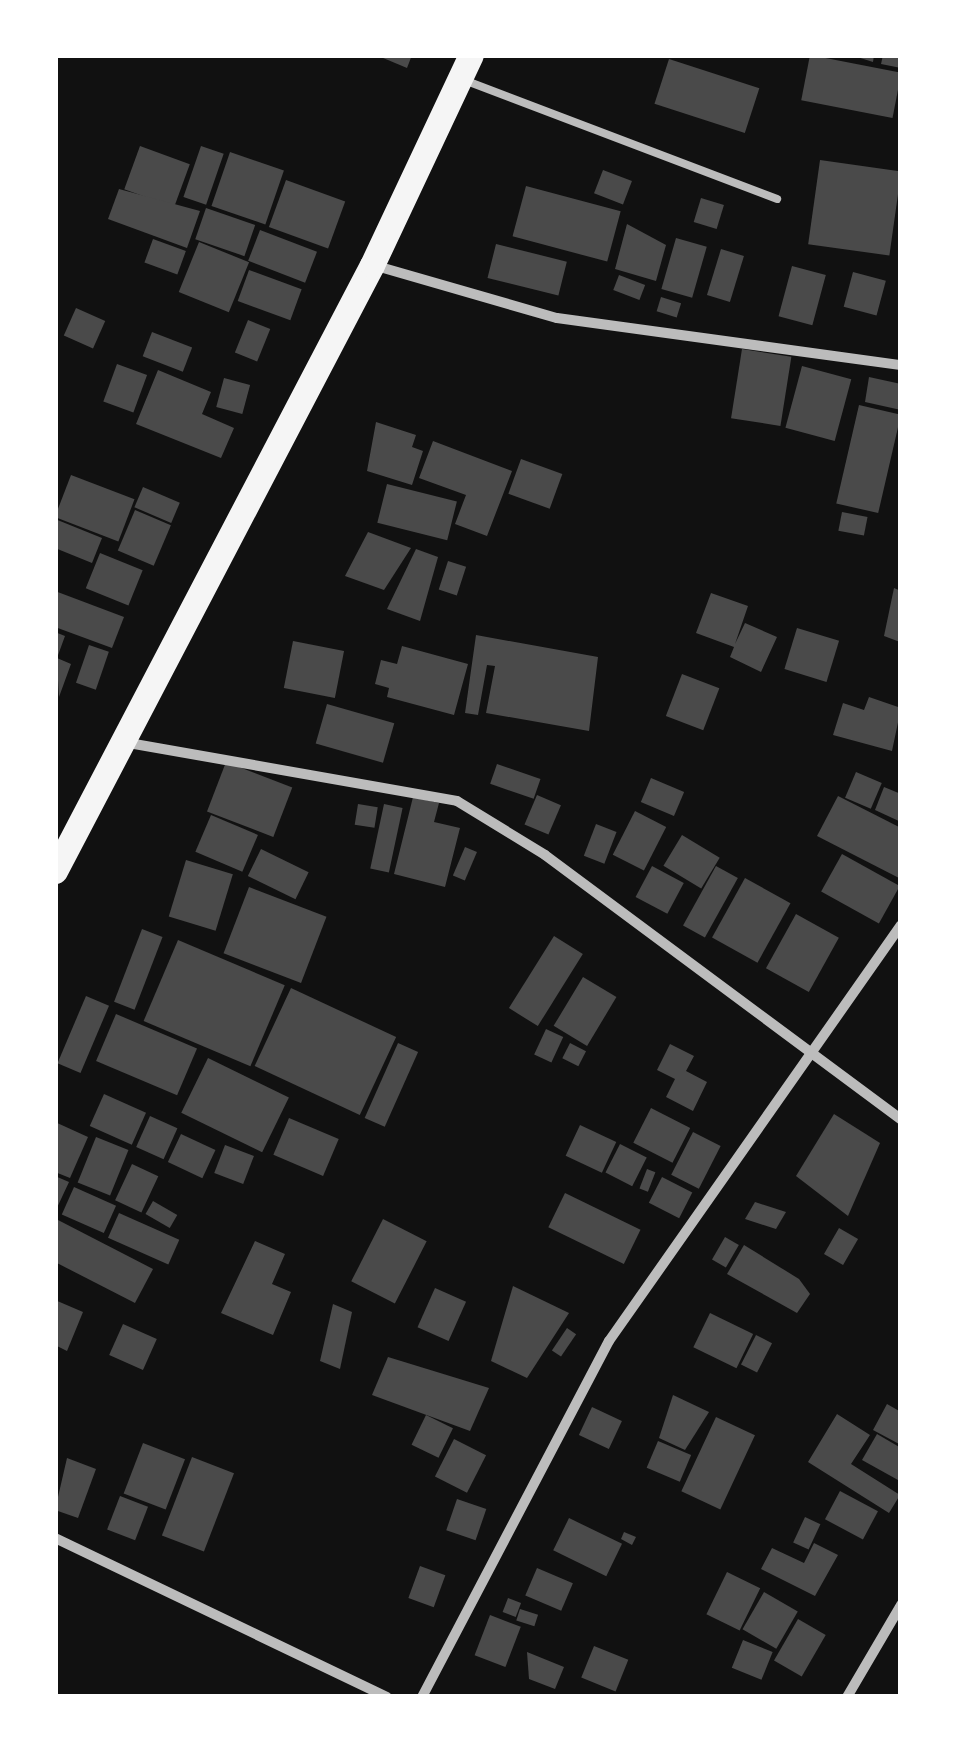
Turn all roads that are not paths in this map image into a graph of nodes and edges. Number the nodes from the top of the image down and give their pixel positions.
1 (471, 55) edge
2 (460, 79) junction
3 (777, 200) dead end
4 (372, 265) junction
5 (901, 366) edge
6 (122, 742) junction
7 (55, 871) edge
8 (901, 925) edge
9 (817, 1056) junction
10 (901, 1119) edge
11 (55, 1538) edge
12 (901, 1605) edge
13 (387, 1697) edge
14 (422, 1697) edge
15 (847, 1697) edge

1 - 2 main road
2 - 3 lane
2 - 4 main road
4 - 5 street
4 - 6 main road
6 - 7 main road
6 - 9 street
8 - 9 street
9 - 10 street
9 - 14 street
11 - 13 street
12 - 15 street

